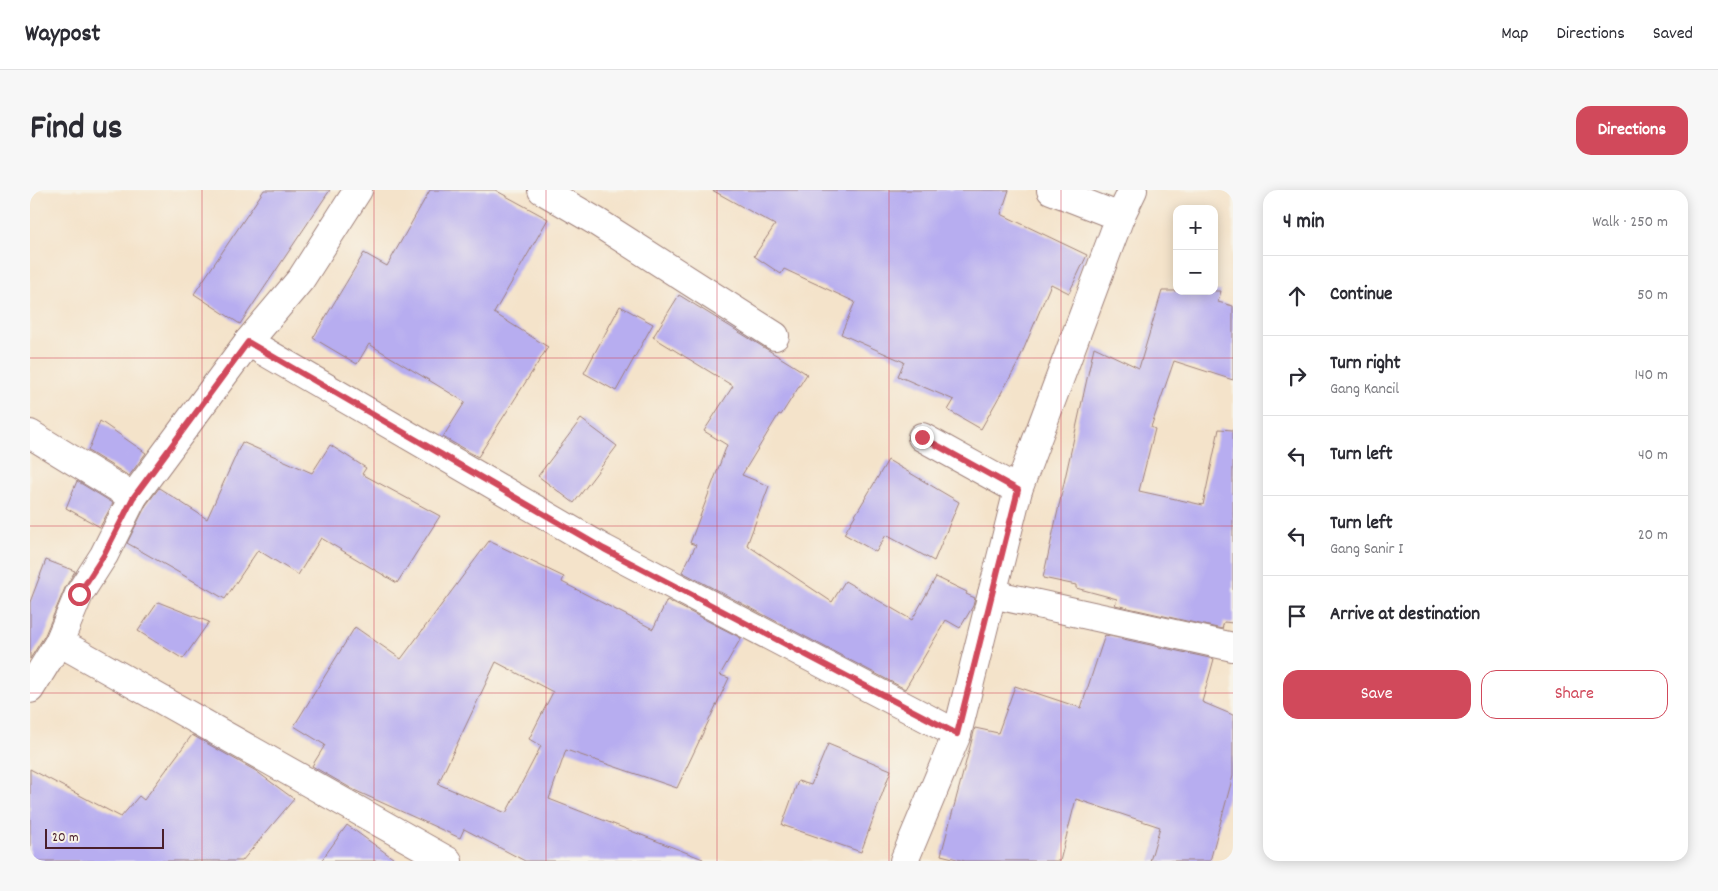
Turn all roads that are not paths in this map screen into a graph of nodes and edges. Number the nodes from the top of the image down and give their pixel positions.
1 (358, 190) edge
2 (542, 190) edge
3 (1051, 190) edge
4 (1133, 190) edge
5 (1120, 217) junction
6 (775, 336) dead end
7 (248, 342) junction
8 (30, 434) edge
9 (922, 437) dead end
10 (1018, 490) junction
11 (133, 498) junction
12 (992, 594) junction
13 (59, 642) junction
14 (1233, 647) edge
15 (30, 689) edge
16 (957, 734) junction
17 (448, 861) edge
18 (905, 861) edge

1 - 7 street
2 - 6 street
3 - 5 street
4 - 5 street
5 - 10 street
7 - 11 street
7 - 16 street
8 - 11 street
9 - 10 street
10 - 12 street
11 - 13 street
12 - 14 street
12 - 16 street
13 - 15 street
13 - 17 street
16 - 18 street

